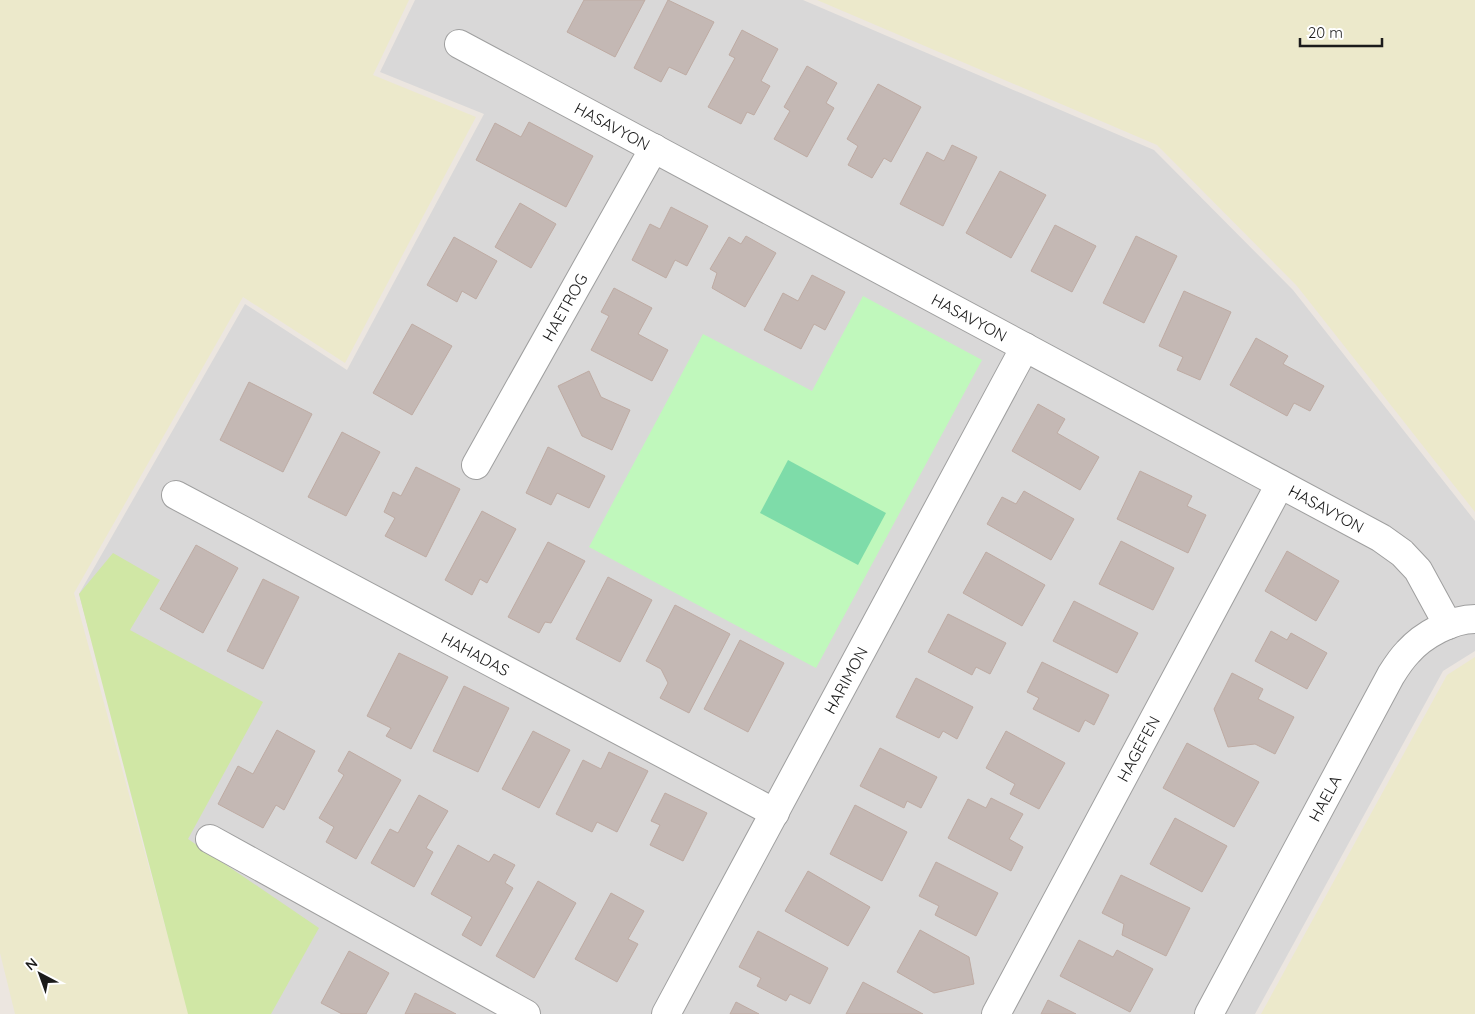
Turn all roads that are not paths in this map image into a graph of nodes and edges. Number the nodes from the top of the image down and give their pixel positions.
1 (459, 44) dead end
2 (654, 148) junction
3 (1025, 347) junction
4 (476, 465) dead end
5 (1280, 484) junction
6 (176, 495) dead end
7 (1475, 619) edge
8 (1448, 625) junction
9 (775, 812) junction
10 (210, 839) dead end
11 (526, 1014) edge
12 (666, 1014) edge
13 (996, 1014) edge
14 (1209, 1014) edge

1 - 2 street, HASAVYON
2 - 3 street, HASAVYON
2 - 4 street, HAETROG
3 - 5 street, HASAVYON
3 - 9 street, HARIMON
5 - 8 street, HASAVYON
5 - 13 street, HAGEFEN
6 - 9 street, HAHADAS
7 - 8 street, HAELA
8 - 14 street, HAELA
9 - 12 street, HARIMON
10 - 11 street

